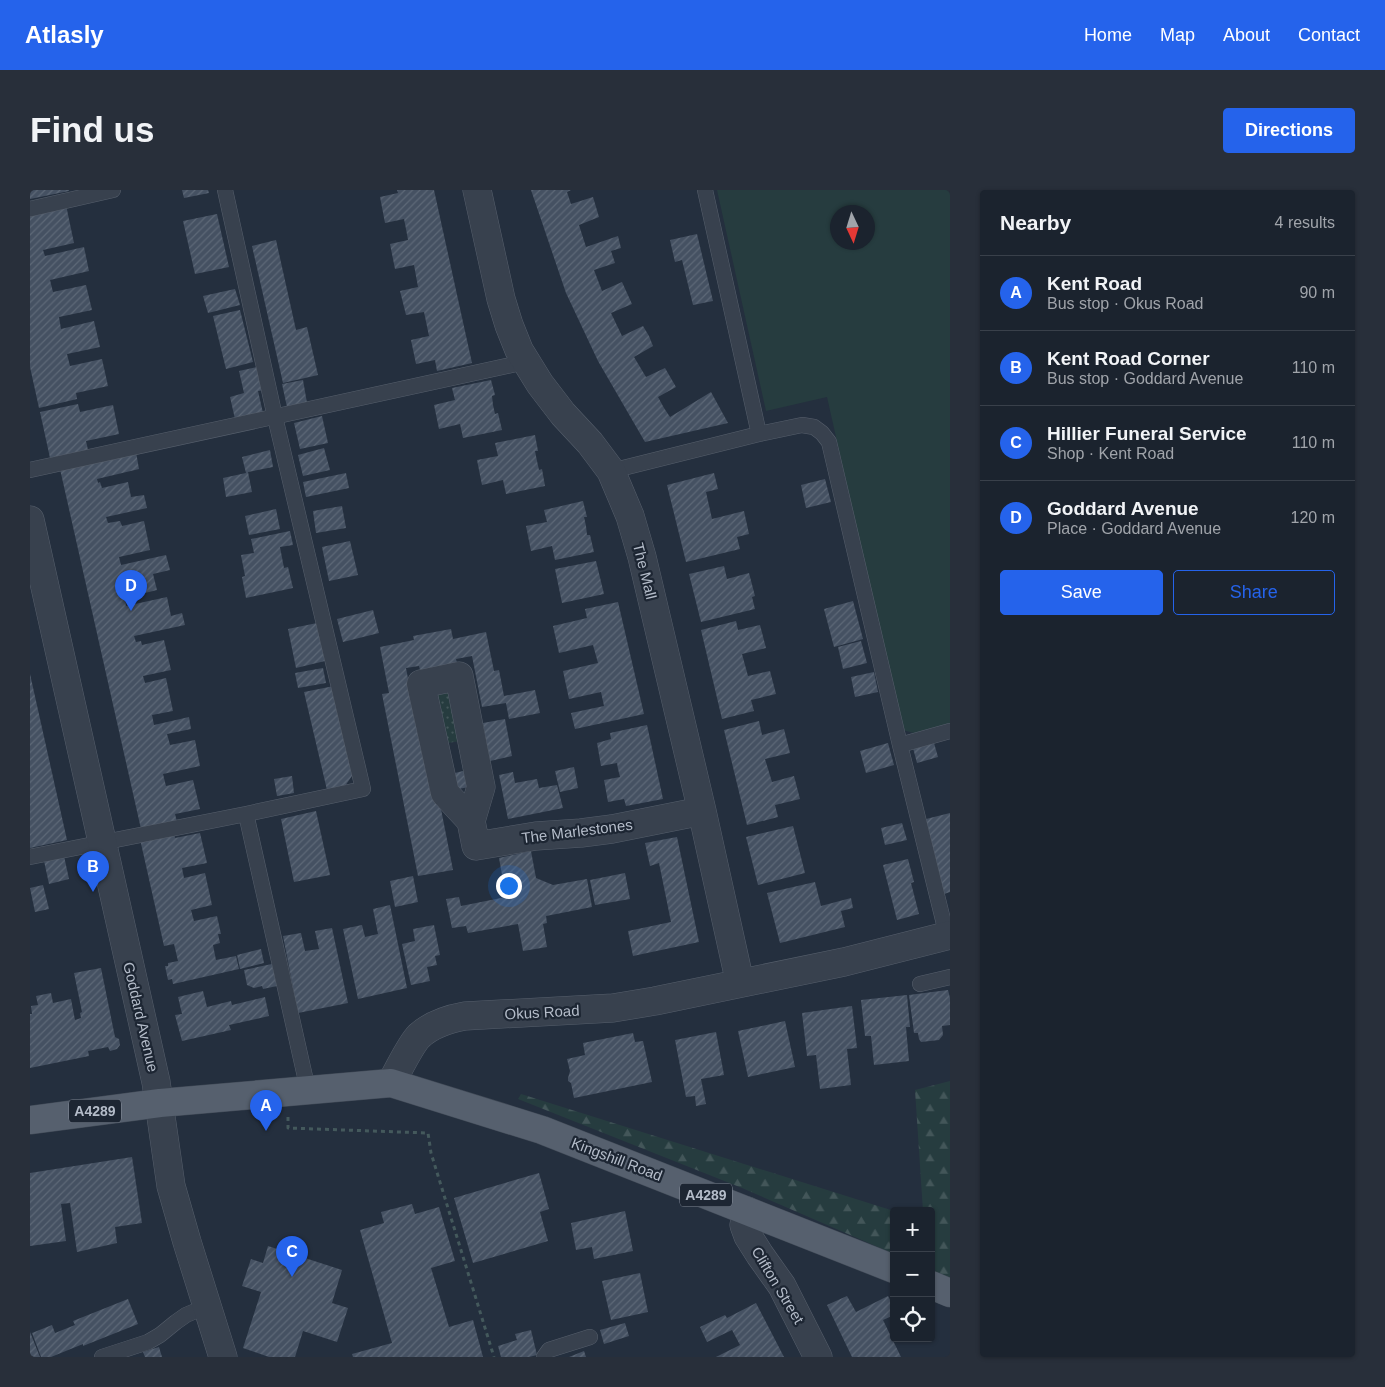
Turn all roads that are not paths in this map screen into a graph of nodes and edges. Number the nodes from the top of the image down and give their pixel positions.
1 (113, 190) edge
2 (225, 190) edge
3 (477, 190) edge
4 (705, 190) edge
5 (30, 208) edge
6 (525, 362) junction
7 (275, 417) junction
8 (760, 434) junction
9 (30, 470) edge
10 (611, 471) junction
11 (30, 520) edge
12 (950, 731) edge
13 (900, 745) junction
14 (702, 811) junction
15 (246, 814) junction
16 (470, 821) dead end
17 (102, 843) junction
18 (30, 857) edge
19 (949, 935) edge
20 (950, 977) edge
21 (740, 983) junction
22 (920, 984) dead end
23 (391, 1083) junction
24 (298, 1091) junction
25 (160, 1103) junction
26 (30, 1120) edge
27 (747, 1211) junction
28 (890, 1267) edge
29 (935, 1287) edge
30 (950, 1294) edge
31 (207, 1306) junction
32 (590, 1337) dead end
33 (102, 1357) edge
34 (223, 1357) edge
35 (544, 1357) edge
36 (818, 1357) edge

1 - 5 lane
2 - 7 lane
3 - 6 street, The Mall
4 - 8 lane
6 - 7 lane
6 - 10 street, The Mall
7 - 9 lane
7 - 15 lane
8 - 10 lane
8 - 13 lane
10 - 14 street, The Mall
11 - 17 street, Goddard Avenue
12 - 13 lane
13 - 19 lane
14 - 16 street, The Marlestones
14 - 21 street, The Mall
15 - 17 lane
15 - 24 lane
17 - 18 lane
17 - 25 street, Goddard Avenue
19 - 21 street, Okus Road
20 - 22 lane
21 - 23 street, Okus Road
23 - 24 main road, A4289
23 - 27 main road, Kingshill Road / A4289
24 - 25 main road, A4289
25 - 26 main road, A4289
25 - 31 street, Goddard Avenue
27 - 28 main road, Kingshill Road / A4289
27 - 36 street, Clifton Street
29 - 30 main road
31 - 33 lane
31 - 34 street, Goddard Avenue
32 - 35 lane

